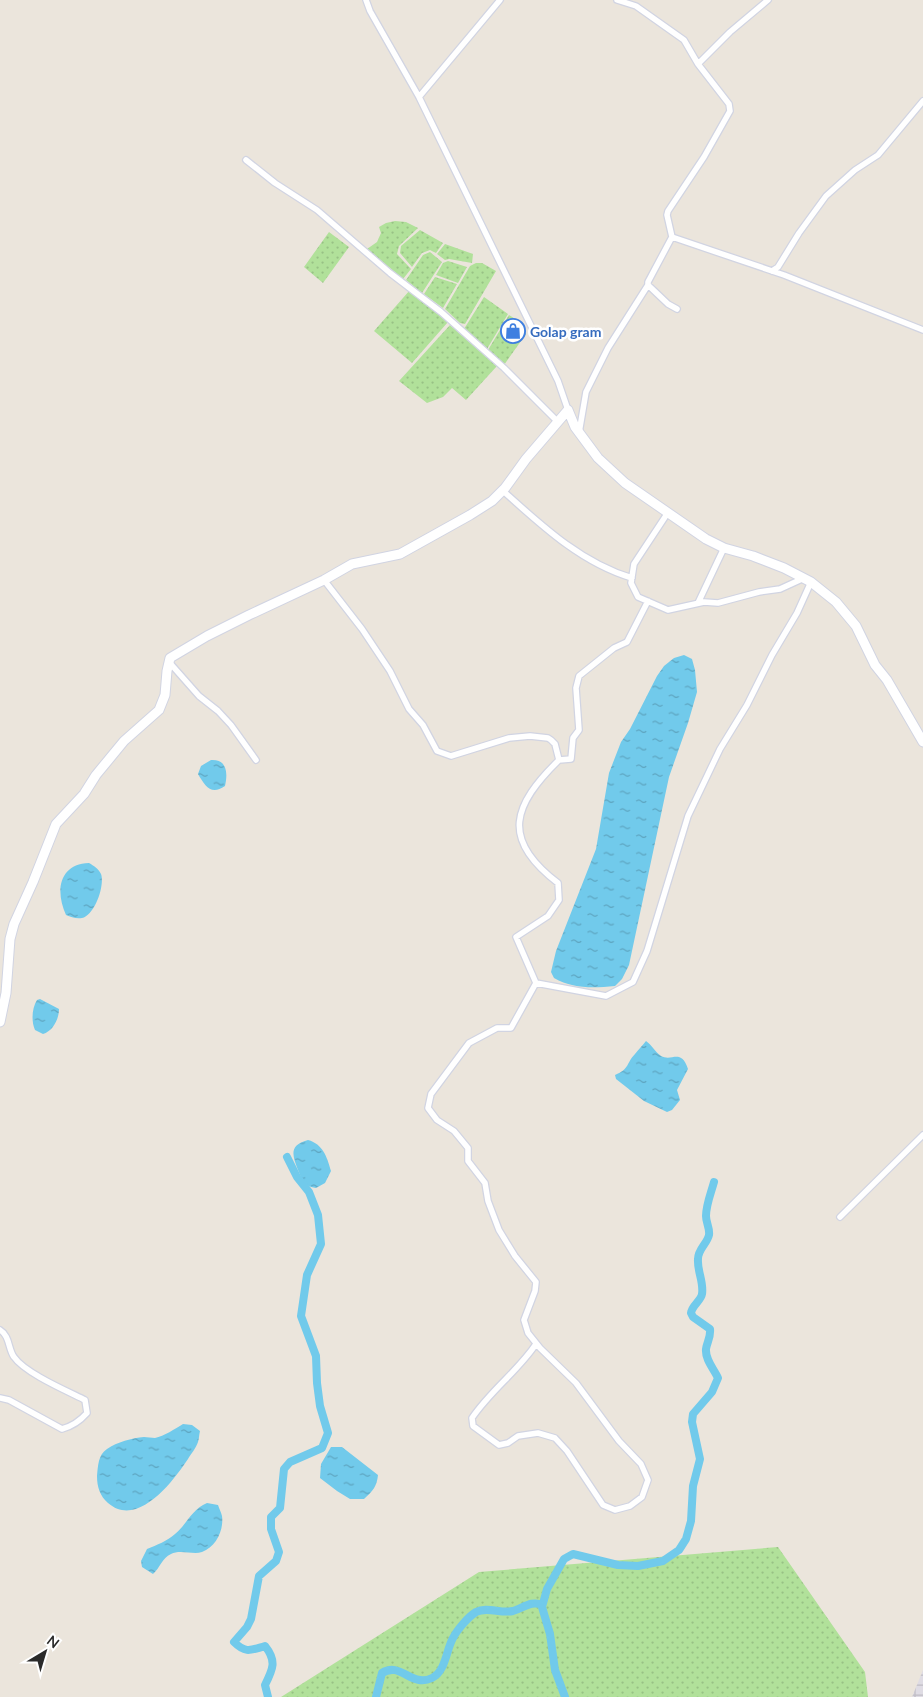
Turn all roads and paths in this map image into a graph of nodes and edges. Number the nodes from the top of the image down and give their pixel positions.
1 (366, 0) edge
2 (500, 0) edge
3 (617, 0) edge
4 (768, 0) edge
5 (698, 64) junction
6 (419, 97) junction
7 (923, 101) edge
8 (246, 160) dead end
9 (672, 237) junction
10 (772, 271) junction
11 (648, 285) junction
12 (677, 309) dead end
13 (923, 330) edge
14 (568, 410) junction
15 (558, 422) junction
16 (580, 434) junction
17 (502, 490) junction
18 (668, 514) junction
19 (724, 548) junction
20 (632, 578) junction
21 (324, 580) junction
22 (807, 580) junction
23 (648, 602) junction
24 (698, 603) junction
25 (170, 662) junction
26 (923, 742) edge
27 (256, 760) dead end
28 (559, 760) junction
29 (536, 983) junction
30 (0, 1022) edge
31 (923, 1135) edge
32 (840, 1217) dead end
33 (0, 1330) edge
34 (536, 1344) junction
35 (0, 1398) edge

1 - 6 street
2 - 6 street
3 - 5 street
4 - 5 street
5 - 9 street
6 - 14 street
7 - 10 street
8 - 15 street
9 - 10 street
9 - 11 street
10 - 13 street
11 - 12 street
11 - 16 street
14 - 15 street
14 - 16 street
15 - 17 street
16 - 18 street
17 - 20 street
17 - 21 street
18 - 19 street
18 - 20 street
19 - 22 street
19 - 24 street
20 - 23 street
21 - 25 street
21 - 28 street
22 - 24 street
22 - 26 street
22 - 29 street
23 - 24 street
23 - 28 street
25 - 27 street
25 - 30 street
28 - 29 street
29 - 34 street
31 - 32 street
33 - 35 street
34 - 34 street

